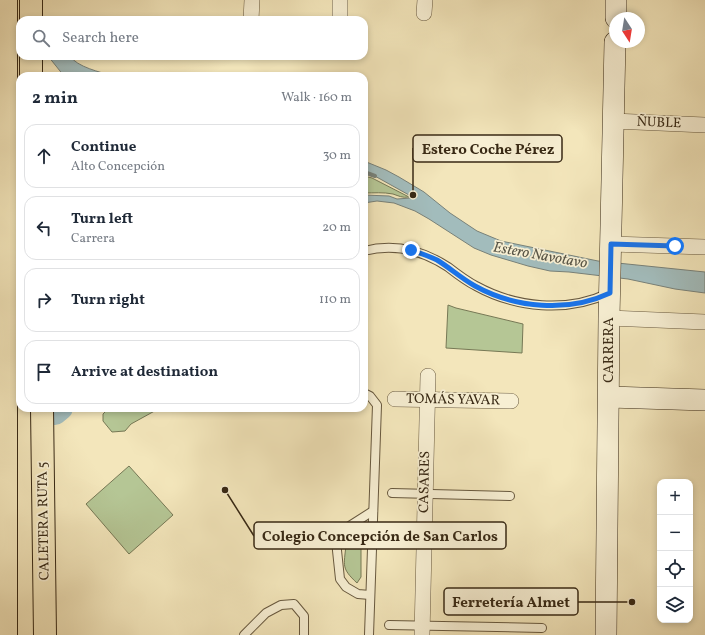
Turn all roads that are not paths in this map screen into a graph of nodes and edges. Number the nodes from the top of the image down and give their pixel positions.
1 (31, 0) edge
2 (252, 0) edge
3 (340, 0) edge
4 (616, 0) edge
5 (6, 8) edge
6 (616, 12) edge
7 (31, 16) edge
8 (251, 16) edge
9 (340, 16) edge
10 (615, 48) edge
11 (613, 121) junction
12 (705, 125) edge
13 (705, 247) edge
14 (368, 250) edge
15 (611, 250) junction
16 (610, 288) junction
17 (609, 318) junction
18 (705, 322) edge
19 (428, 376) dead end
20 (368, 395) edge
21 (609, 397) junction
22 (395, 399) dead end
23 (427, 400) junction
24 (705, 400) edge
25 (511, 401) dead end
26 (42, 412) edge
27 (392, 493) dead end
28 (425, 493) junction
29 (510, 496) dead end
30 (373, 511) junction
31 (370, 595) junction
32 (389, 625) dead end
33 (542, 628) dead end
34 (422, 630) edge
35 (6, 635) edge
36 (45, 635) edge
37 (244, 635) edge
38 (304, 635) edge
39 (369, 635) edge
40 (606, 635) edge

1 - 7 main road
2 - 8 street
3 - 9 street
4 - 6 street
5 - 35 main road
10 - 11 street, CARRERA
11 - 12 street, ÑUBLE
11 - 15 street, CARRERA
13 - 15 street
14 - 16 lane
15 - 16 street, CARRERA
16 - 17 street, CARRERA
17 - 18 street
17 - 21 street, CARRERA
19 - 23 street, CASARES
20 - 30 lane
21 - 24 street
21 - 40 street, CARRERA
22 - 23 street, TOMÁS YAVAR
23 - 25 street, TOMÁS YAVAR
23 - 28 street, CASARES
26 - 36 main road, CALETERA RUTA 5
27 - 28 lane
28 - 29 lane
28 - 34 street, CASARES
30 - 31 lane
30 - 31 lane
31 - 39 lane
32 - 34 lane
33 - 34 lane
37 - 38 lane

